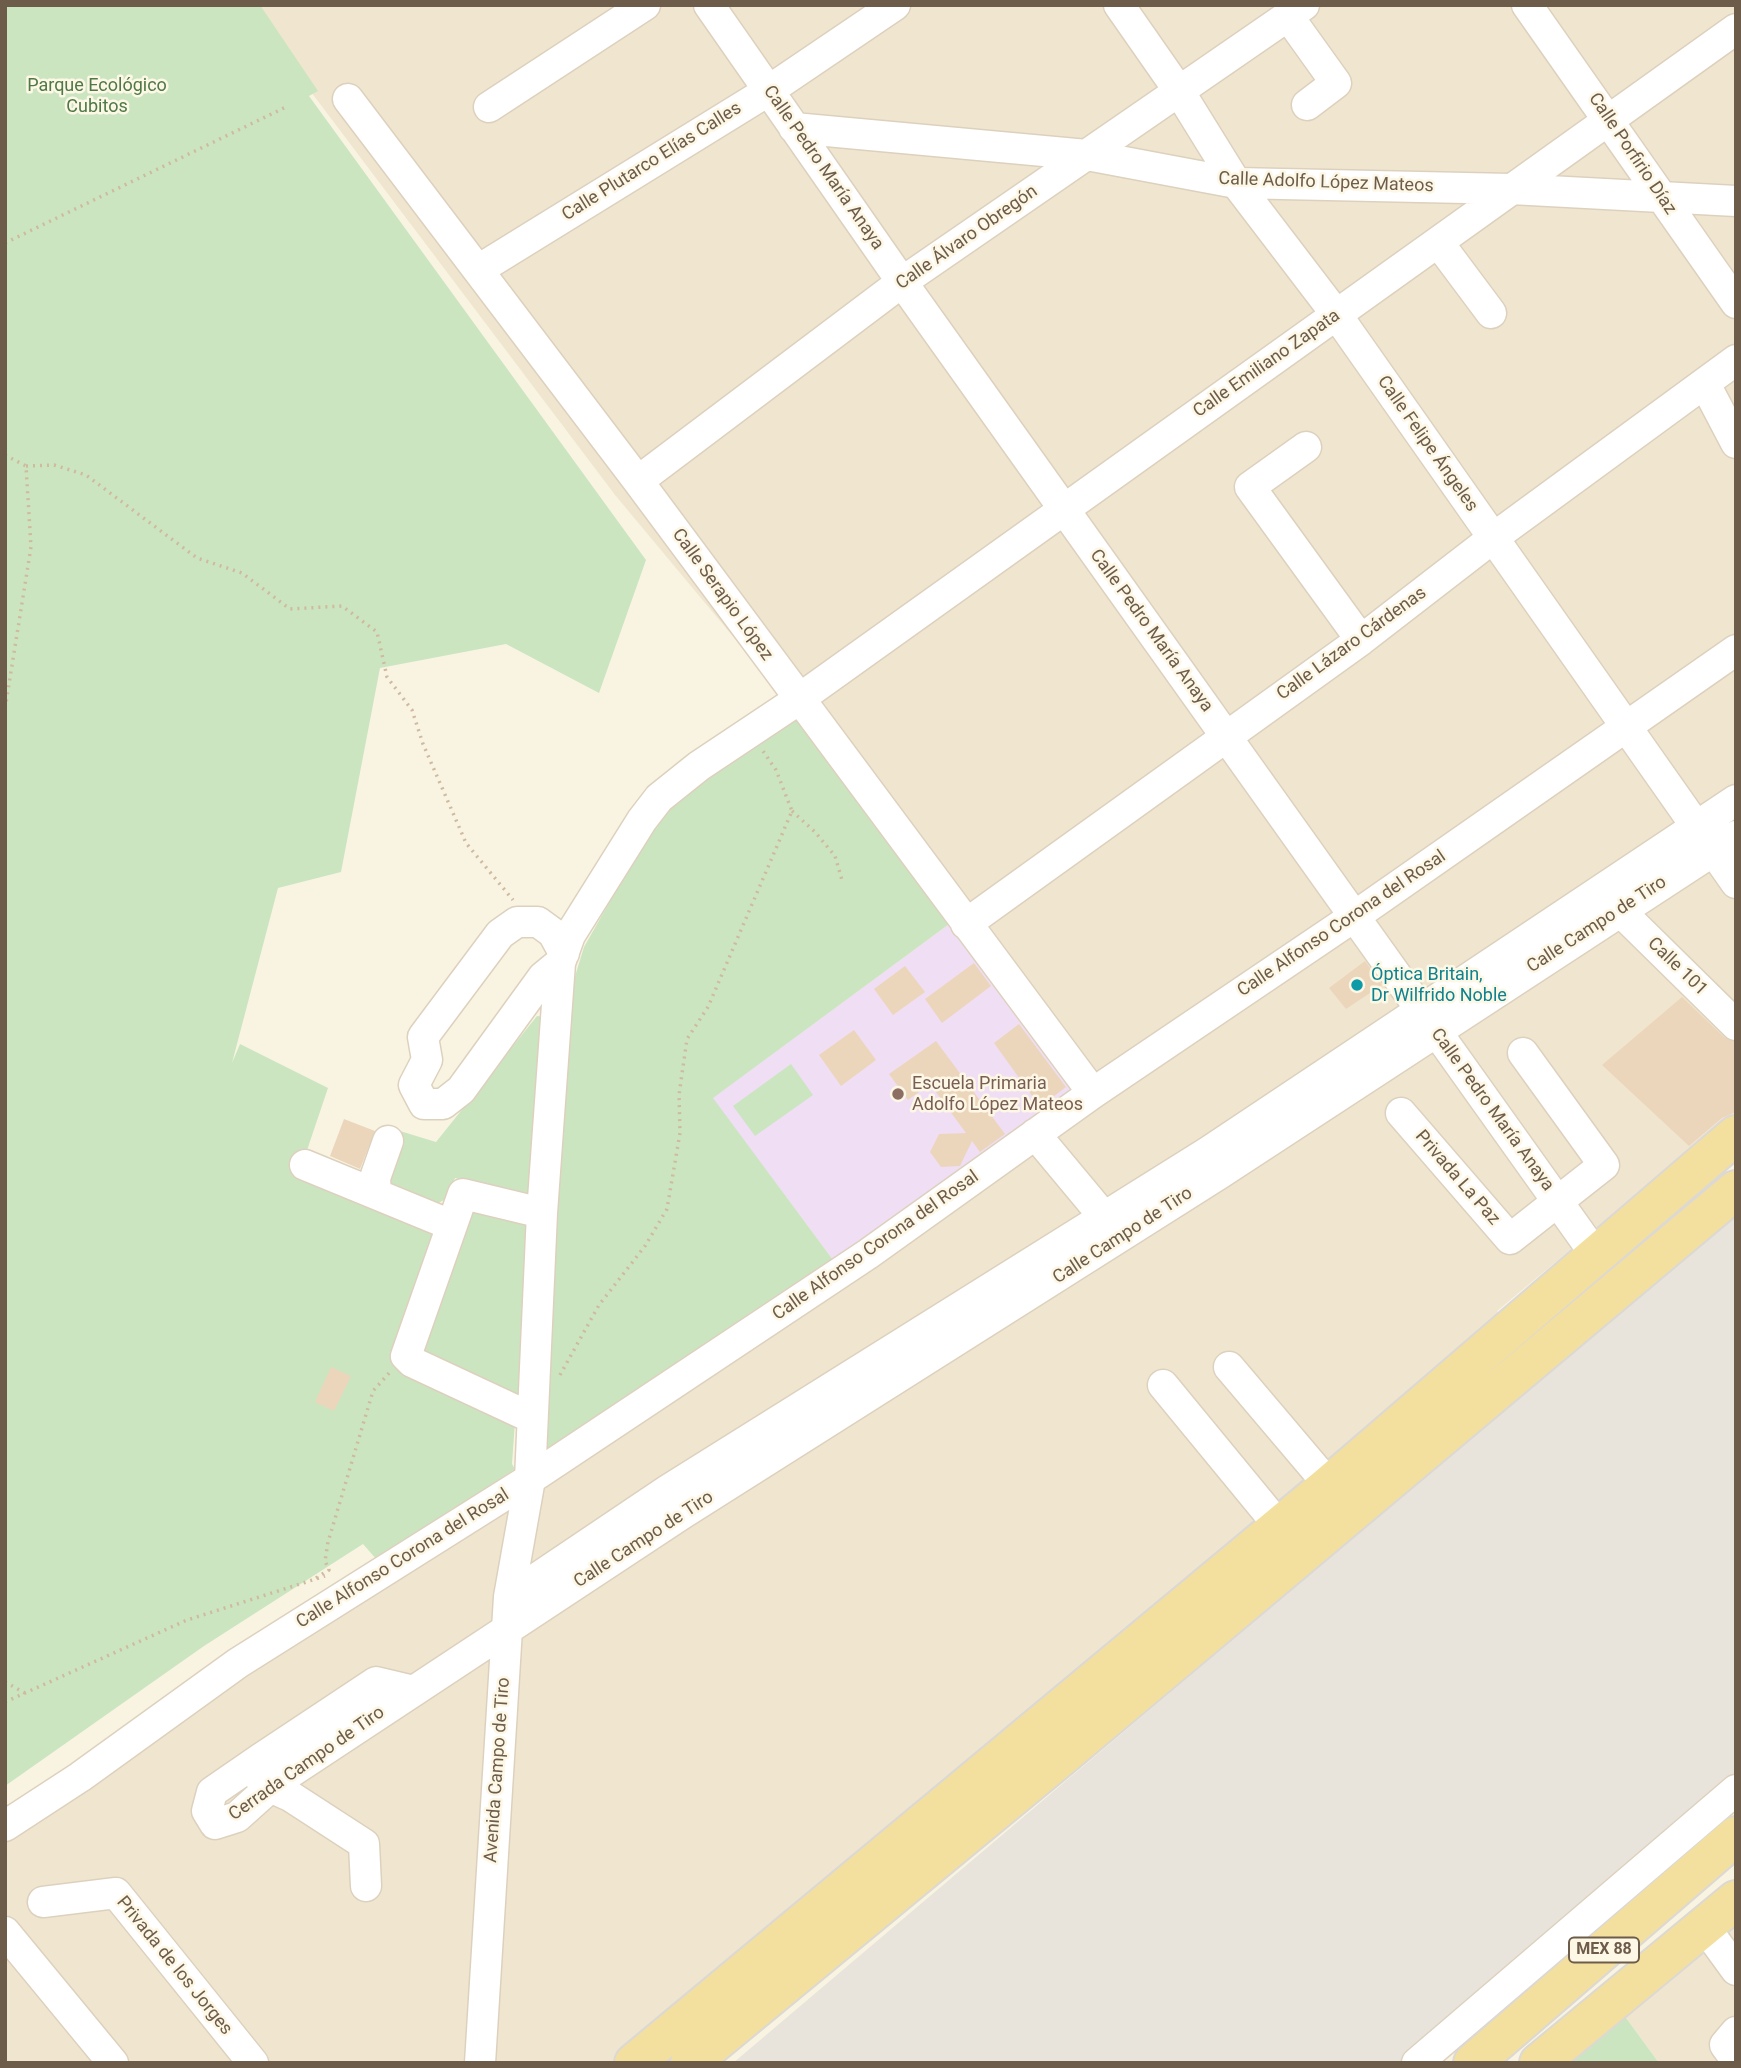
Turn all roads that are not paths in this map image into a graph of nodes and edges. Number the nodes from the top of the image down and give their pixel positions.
1 (645, 5) edge
2 (709, 5) edge
3 (895, 5) edge
4 (1119, 5) edge
5 (1527, 5) edge
6 (1296, 11) edge
7 (1736, 29) edge
8 (768, 91) junction
9 (1179, 91) junction
10 (348, 99) dead end
11 (1307, 105) dead end
12 (489, 107) dead end
13 (1609, 119) junction
14 (794, 128) junction
15 (1087, 155) junction
16 (1236, 183) junction
17 (1511, 189) junction
18 (1659, 195) junction
19 (1736, 201) edge
20 (1437, 242) junction
21 (478, 270) junction
22 (902, 282) junction
23 (1736, 303) edge
24 (1491, 313) dead end
25 (1336, 314) junction
26 (1736, 360) edge
27 (1705, 384) junction
28 (1736, 443) edge
29 (1307, 447) dead end
30 (638, 481) junction
31 (1063, 509) junction
32 (1493, 538) junction
33 (1361, 640) junction
34 (1736, 650) edge
35 (798, 698) junction
36 (1628, 727) junction
37 (1226, 735) junction
38 (1736, 800) edge
39 (1696, 825) junction
40 (1724, 843) edge
41 (1736, 883) edge
42 (1619, 910) junction
43 (1355, 916) junction
44 (966, 924) junction
45 (562, 958) junction
46 (1427, 1020) junction
47 (1736, 1025) edge
48 (1523, 1054) dead end
49 (1093, 1093) junction
50 (1402, 1113) dead end
51 (1035, 1134) junction
52 (1736, 1135) edge
53 (388, 1141) dead end
54 (306, 1165) dead end
55 (1736, 1190) edge
56 (376, 1194) junction
57 (1557, 1201) junction
58 (542, 1213) junction
59 (1105, 1218) junction
60 (451, 1225) junction
61 (1595, 1254) junction
62 (1045, 1271) junction
63 (1229, 1367) dead end
64 (1163, 1385) dead end
65 (532, 1409) junction
66 (530, 1479) junction
67 (675, 1502) junction
68 (1309, 1512) junction
69 (509, 1597) junction
70 (506, 1631) junction
71 (1736, 1790) edge
72 (5, 1826) edge
73 (1736, 1836) edge
74 (366, 1886) dead end
75 (1736, 1900) edge
76 (43, 1902) dead end
77 (1704, 1926) junction
78 (5, 1932) edge
79 (1736, 1970) edge
80 (1736, 2032) edge
81 (1736, 2060) edge
82 (113, 2063) edge
83 (253, 2063) edge
84 (480, 2063) edge
85 (634, 2063) edge
86 (690, 2063) edge
87 (1417, 2063) edge
88 (1472, 2063) edge
89 (1539, 2063) edge

1 - 12 street
2 - 8 street, Calle Pedro María Anaya
3 - 8 street, Calle Plutarco Elías Calles
4 - 9 street, Calle Felipe Ángeles
5 - 13 street, Calle Porfirio Díaz
6 - 9 street, Calle Álvaro Obregón
6 - 11 street
7 - 13 street, Calle Emiliano Zapata
8 - 14 street, Calle Pedro María Anaya
8 - 21 street, Calle Plutarco Elías Calles
9 - 15 street, Calle Álvaro Obregón
9 - 16 street, Calle Felipe Ángeles
10 - 21 street, Calle Serapio López
13 - 17 street, Calle Emiliano Zapata
13 - 18 street, Calle Porfirio Díaz
14 - 15 street, Calle Adolfo López Mateos
14 - 22 street, Calle Pedro María Anaya
15 - 16 street, Calle Adolfo López Mateos
15 - 22 street, Calle Álvaro Obregón
16 - 17 street, Calle Adolfo López Mateos
16 - 25 street, Calle Felipe Ángeles
17 - 18 street, Calle Adolfo López Mateos
17 - 20 street, Calle Emiliano Zapata
18 - 19 street, Calle Adolfo López Mateos
18 - 23 street, Calle Porfirio Díaz
20 - 24 street
20 - 25 street, Calle Emiliano Zapata
21 - 30 street, Calle Serapio López
22 - 30 street, Calle Álvaro Obregón
22 - 31 street, Calle Pedro María Anaya
25 - 31 street, Calle Emiliano Zapata
25 - 32 street, Calle Felipe Ángeles
26 - 27 street, Calle Lázaro Cárdenas
27 - 28 street
27 - 32 street, Calle Lázaro Cárdenas
29 - 33 street
30 - 35 street, Calle Serapio López
31 - 35 street, Calle Emiliano Zapata
31 - 37 street, Calle Pedro María Anaya
32 - 33 street, Calle Lázaro Cárdenas
32 - 36 street, Calle Felipe Ángeles
33 - 37 street, Calle Lázaro Cárdenas
34 - 36 street, Calle Alfonso Corona del Rosal
35 - 44 street, Calle Serapio López
35 - 45 street, Calle Emiliano Zapata
36 - 39 street, Calle Felipe Ángeles
36 - 43 street, Calle Alfonso Corona del Rosal
37 - 43 street, Calle Pedro María Anaya
37 - 44 street, Calle Lázaro Cárdenas
38 - 39 street, Calle Campo de Tiro
39 - 40 street, Calle Felipe Ángeles
39 - 46 street, Calle Campo de Tiro
40 - 41 street, Calle Felipe Ángeles
40 - 42 street, Calle Campo de Tiro
42 - 46 street, Calle Campo de Tiro
42 - 47 street, Calle 101
43 - 46 street, Calle Pedro María Anaya
43 - 49 street, Calle Alfonso Corona del Rosal
44 - 49 street, Calle Serapio López
45 - 45 street
45 - 58 street, Avenida Campo de Tiro
46 - 57 street, Calle Pedro María Anaya
46 - 59 street, Calle Campo de Tiro
46 - 62 street, Calle Campo de Tiro
48 - 57 street, Privada La Paz
49 - 51 street, Calle Alfonso Corona del Rosal
50 - 57 street, Privada La Paz
51 - 59 street
51 - 66 street, Calle Alfonso Corona del Rosal
52 - 61 main road
53 - 56 street
54 - 56 street
55 - 68 main road
56 - 60 street
57 - 61 street, Calle Pedro María Anaya
58 - 60 street
58 - 65 street, Avenida Campo de Tiro
59 - 62 street, Calle Campo de Tiro
60 - 65 street
61 - 68 main road
62 - 67 street, Calle Campo de Tiro
63 - 68 street
64 - 68 street
65 - 66 street, Avenida Campo de Tiro
66 - 69 street, Avenida Campo de Tiro
66 - 72 street, Calle Alfonso Corona del Rosal
67 - 69 street, Calle Campo de Tiro
67 - 70 street, Calle Campo de Tiro
68 - 85 main road
68 - 86 main road
69 - 70 street, Avenida Campo de Tiro
70 - 74 street, Cerrada Campo de Tiro
70 - 84 street, Avenida Campo de Tiro
71 - 87 street
73 - 88 main road, MEX 88
75 - 77 main road, MEX 88
76 - 83 street, Privada de los Jorges
77 - 79 street
77 - 89 main road, MEX 88
78 - 82 street
80 - 81 street

